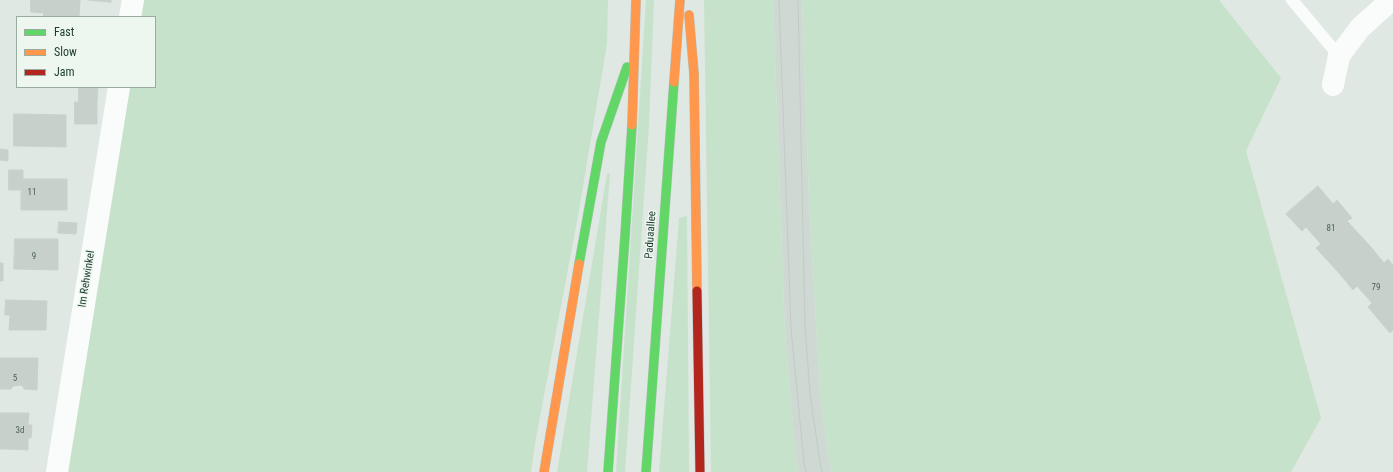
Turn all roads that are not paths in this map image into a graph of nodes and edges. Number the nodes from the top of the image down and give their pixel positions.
1 (133, 0) edge
2 (636, 0) edge
3 (680, 0) edge
4 (688, 0) edge
5 (1292, 0) edge
6 (1391, 0) edge
7 (130, 16) edge
8 (635, 46) junction
9 (1340, 56) junction
10 (1333, 85) dead end
11 (119, 88) edge
12 (57, 472) edge
13 (544, 472) edge
14 (608, 472) edge
15 (646, 472) edge
16 (700, 472) edge

1 - 7 street
2 - 8 highway
3 - 15 highway, Paduaallee
4 - 16 highway
5 - 9 lane
6 - 9 street
8 - 13 highway
8 - 14 highway
9 - 10 street
11 - 12 street, Im Rehwinkel

